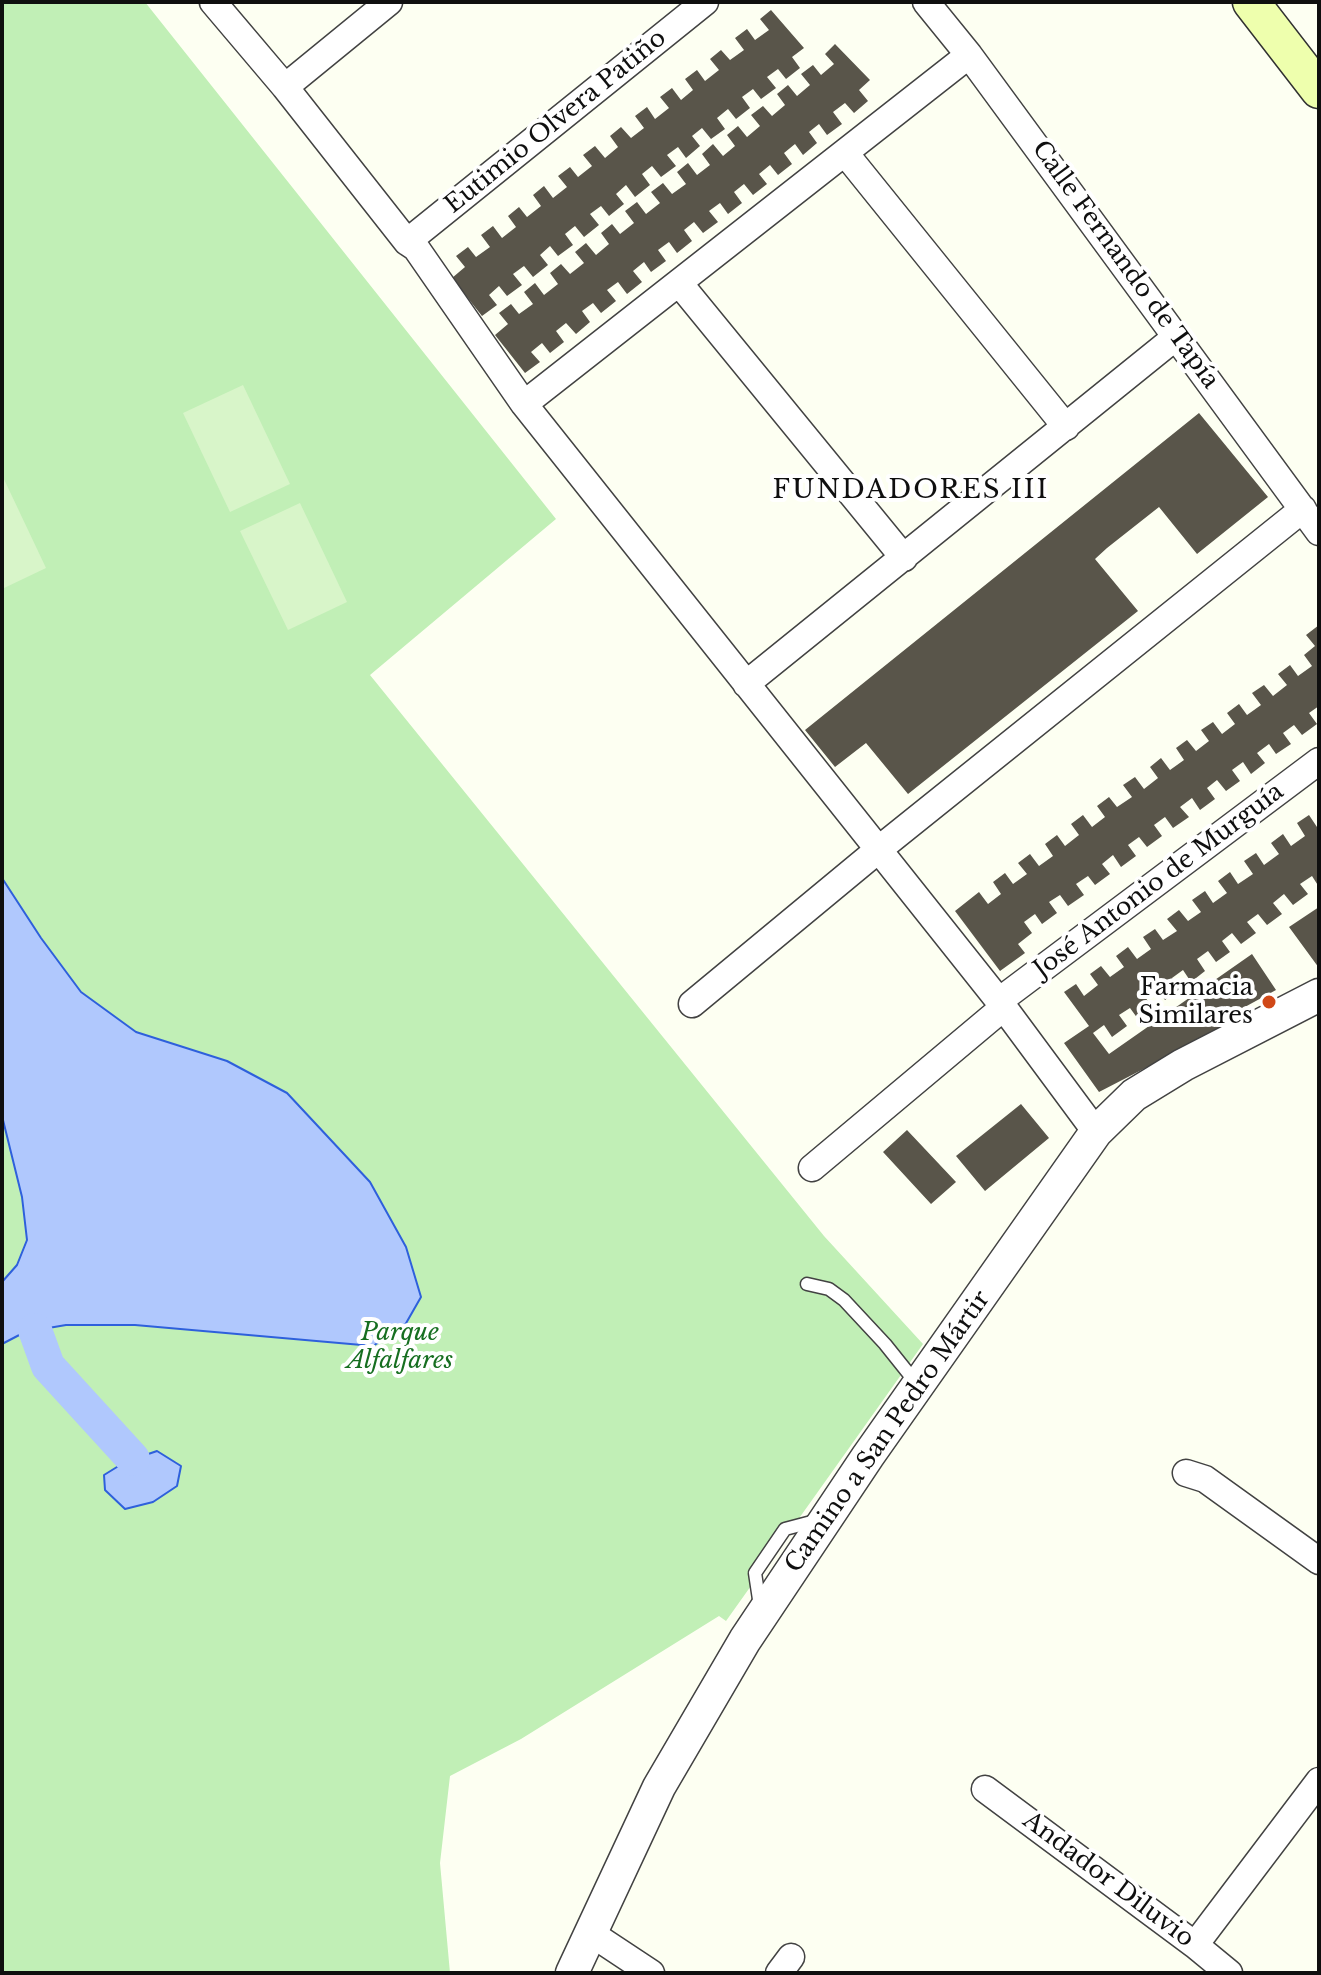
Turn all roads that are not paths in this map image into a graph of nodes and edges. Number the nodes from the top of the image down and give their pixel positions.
1 (213, 2) edge
2 (389, 2) edge
3 (705, 2) edge
4 (926, 2) edge
5 (1251, 2) edge
6 (969, 55) junction
7 (285, 87) junction
8 (1319, 90) edge
9 (845, 153) junction
10 (407, 242) junction
11 (679, 283) junction
12 (1177, 336) junction
13 (524, 404) junction
14 (1066, 427) junction
15 (1303, 509) junction
16 (1319, 532) edge
17 (904, 558) junction
18 (746, 684) junction
19 (1319, 761) edge
20 (878, 850) junction
21 (1319, 995) edge
22 (692, 1004) dead end
23 (1001, 1004) junction
24 (1096, 1132) junction
25 (812, 1168) dead end
26 (807, 1284) dead end
27 (918, 1385) junction
28 (1186, 1473) dead end
29 (1319, 1561) edge
30 (1319, 1781) edge
31 (985, 1789) dead end
32 (589, 1932) junction
33 (1195, 1945) junction
34 (572, 1973) edge
35 (651, 1973) edge
36 (1229, 1973) edge

1 - 7 street
2 - 7 street
3 - 10 street, Eutimio Olvera Patiño
4 - 6 street, Calle Fernando de Tapía
5 - 8 main road
6 - 9 street
6 - 12 street, Calle Fernando de Tapía
7 - 10 street
9 - 11 street
9 - 14 street
10 - 13 street
11 - 13 street
11 - 17 street
12 - 14 street
12 - 15 street, Calle Fernando de Tapía
13 - 18 street
14 - 17 street
15 - 16 street, Calle Fernando de Tapía
15 - 20 street
17 - 18 street
18 - 20 street
19 - 23 street, José Antonio de Murguía
20 - 22 street
20 - 23 street
21 - 24 street, Camino a San Pedro Mártir
23 - 24 street
23 - 25 street, José Antonio de Murguía
24 - 27 street, Camino a San Pedro Mártir
26 - 27 lane
27 - 32 street, Camino a San Pedro Mártir
28 - 29 street
30 - 33 street
31 - 33 street, Andador Diluvio
32 - 34 street, Camino a San Pedro Mártir
32 - 35 street
33 - 36 street, Andador Diluvio

